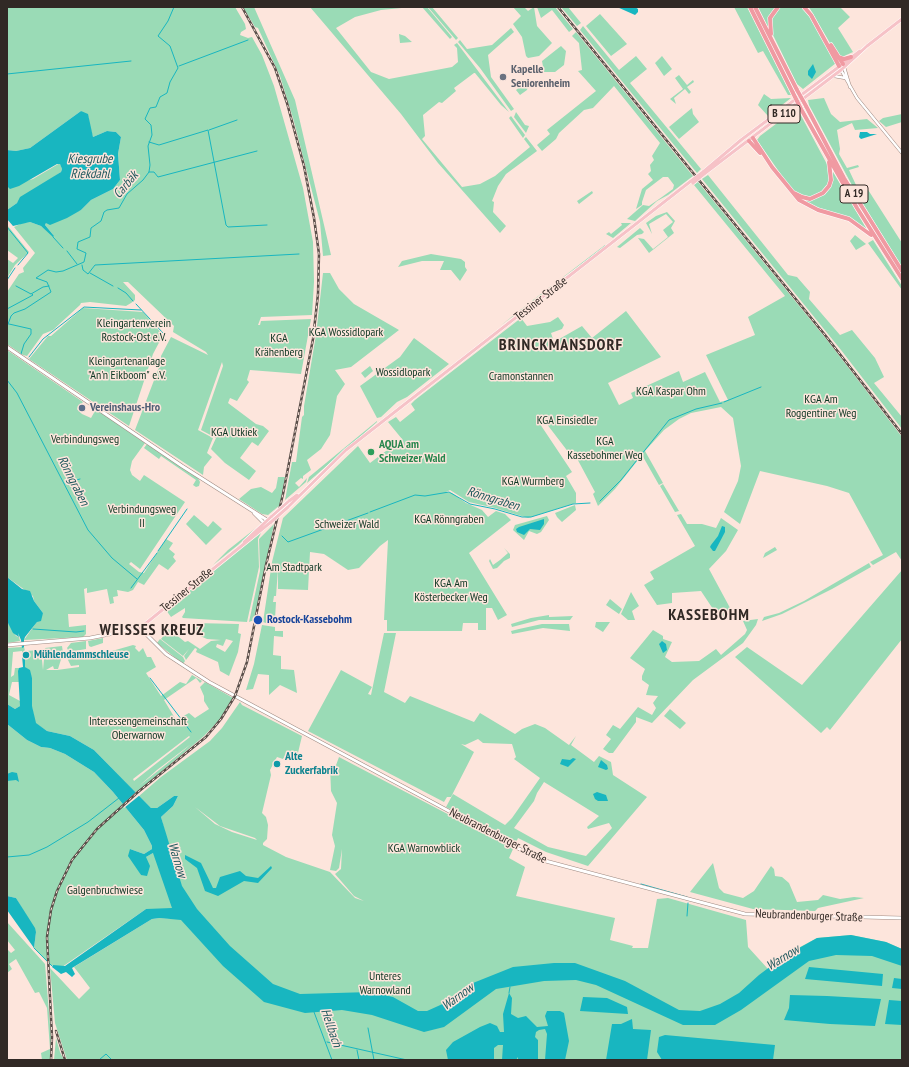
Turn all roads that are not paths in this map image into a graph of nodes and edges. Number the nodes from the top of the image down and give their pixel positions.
1 (750, 7) edge
2 (755, 7) edge
3 (778, 7) edge
4 (804, 7) edge
5 (808, 7) edge
6 (902, 19) edge
7 (772, 40) junction
8 (863, 49) junction
9 (838, 56) junction
10 (851, 57) junction
11 (842, 67) junction
12 (834, 76) junction
13 (845, 78) junction
14 (850, 87) junction
15 (751, 137) junction
16 (902, 153) edge
17 (828, 158) junction
18 (703, 173) junction
19 (787, 187) junction
20 (874, 238) junction
21 (902, 271) edge
22 (902, 279) edge
23 (7, 347) edge
24 (303, 490) junction
25 (253, 512) junction
26 (270, 522) junction
27 (264, 523) junction
28 (267, 526) junction
29 (234, 552) junction
30 (140, 628) junction
31 (7, 644) edge
32 (902, 918) edge

1 - 17 highway, A 19, bridge
2 - 7 highway, A 19
3 - 7 highway
4 - 11 highway
5 - 9 highway
6 - 8 main road, B 110
7 - 21 highway, A 19, bridge
8 - 10 main road, B 110
8 - 11 main road, B 110
9 - 10 highway
9 - 11 highway
10 - 11 main road, B 110
11 - 12 main road, Tessiner Straße / B 110
11 - 13 street
11 - 14 street
11 - 15 main road, Tessiner Straße / B 110
12 - 13 street
12 - 15 main road, Tessiner Straße / B 110
13 - 14 street
14 - 16 street
15 - 18 main road, Tessiner Straße
15 - 18 main road, Tessiner Straße
15 - 19 highway
17 - 19 highway
17 - 20 highway, A 19
18 - 24 main road, Tessiner Straße, bridge
19 - 20 highway
20 - 22 highway, A 19
23 - 25 main road
24 - 26 main road, Tessiner Straße, bridge
24 - 26 main road, Tessiner Straße, bridge
25 - 26 main road
25 - 27 main road
26 - 27 main road, Tessiner Straße
26 - 28 main road, Tessiner Straße
27 - 28 main road
27 - 29 main road, Tessiner Straße
28 - 29 main road, Tessiner Straße
29 - 30 main road, Tessiner Straße
30 - 31 main road
30 - 32 main road, Neubrandenburger Straße

